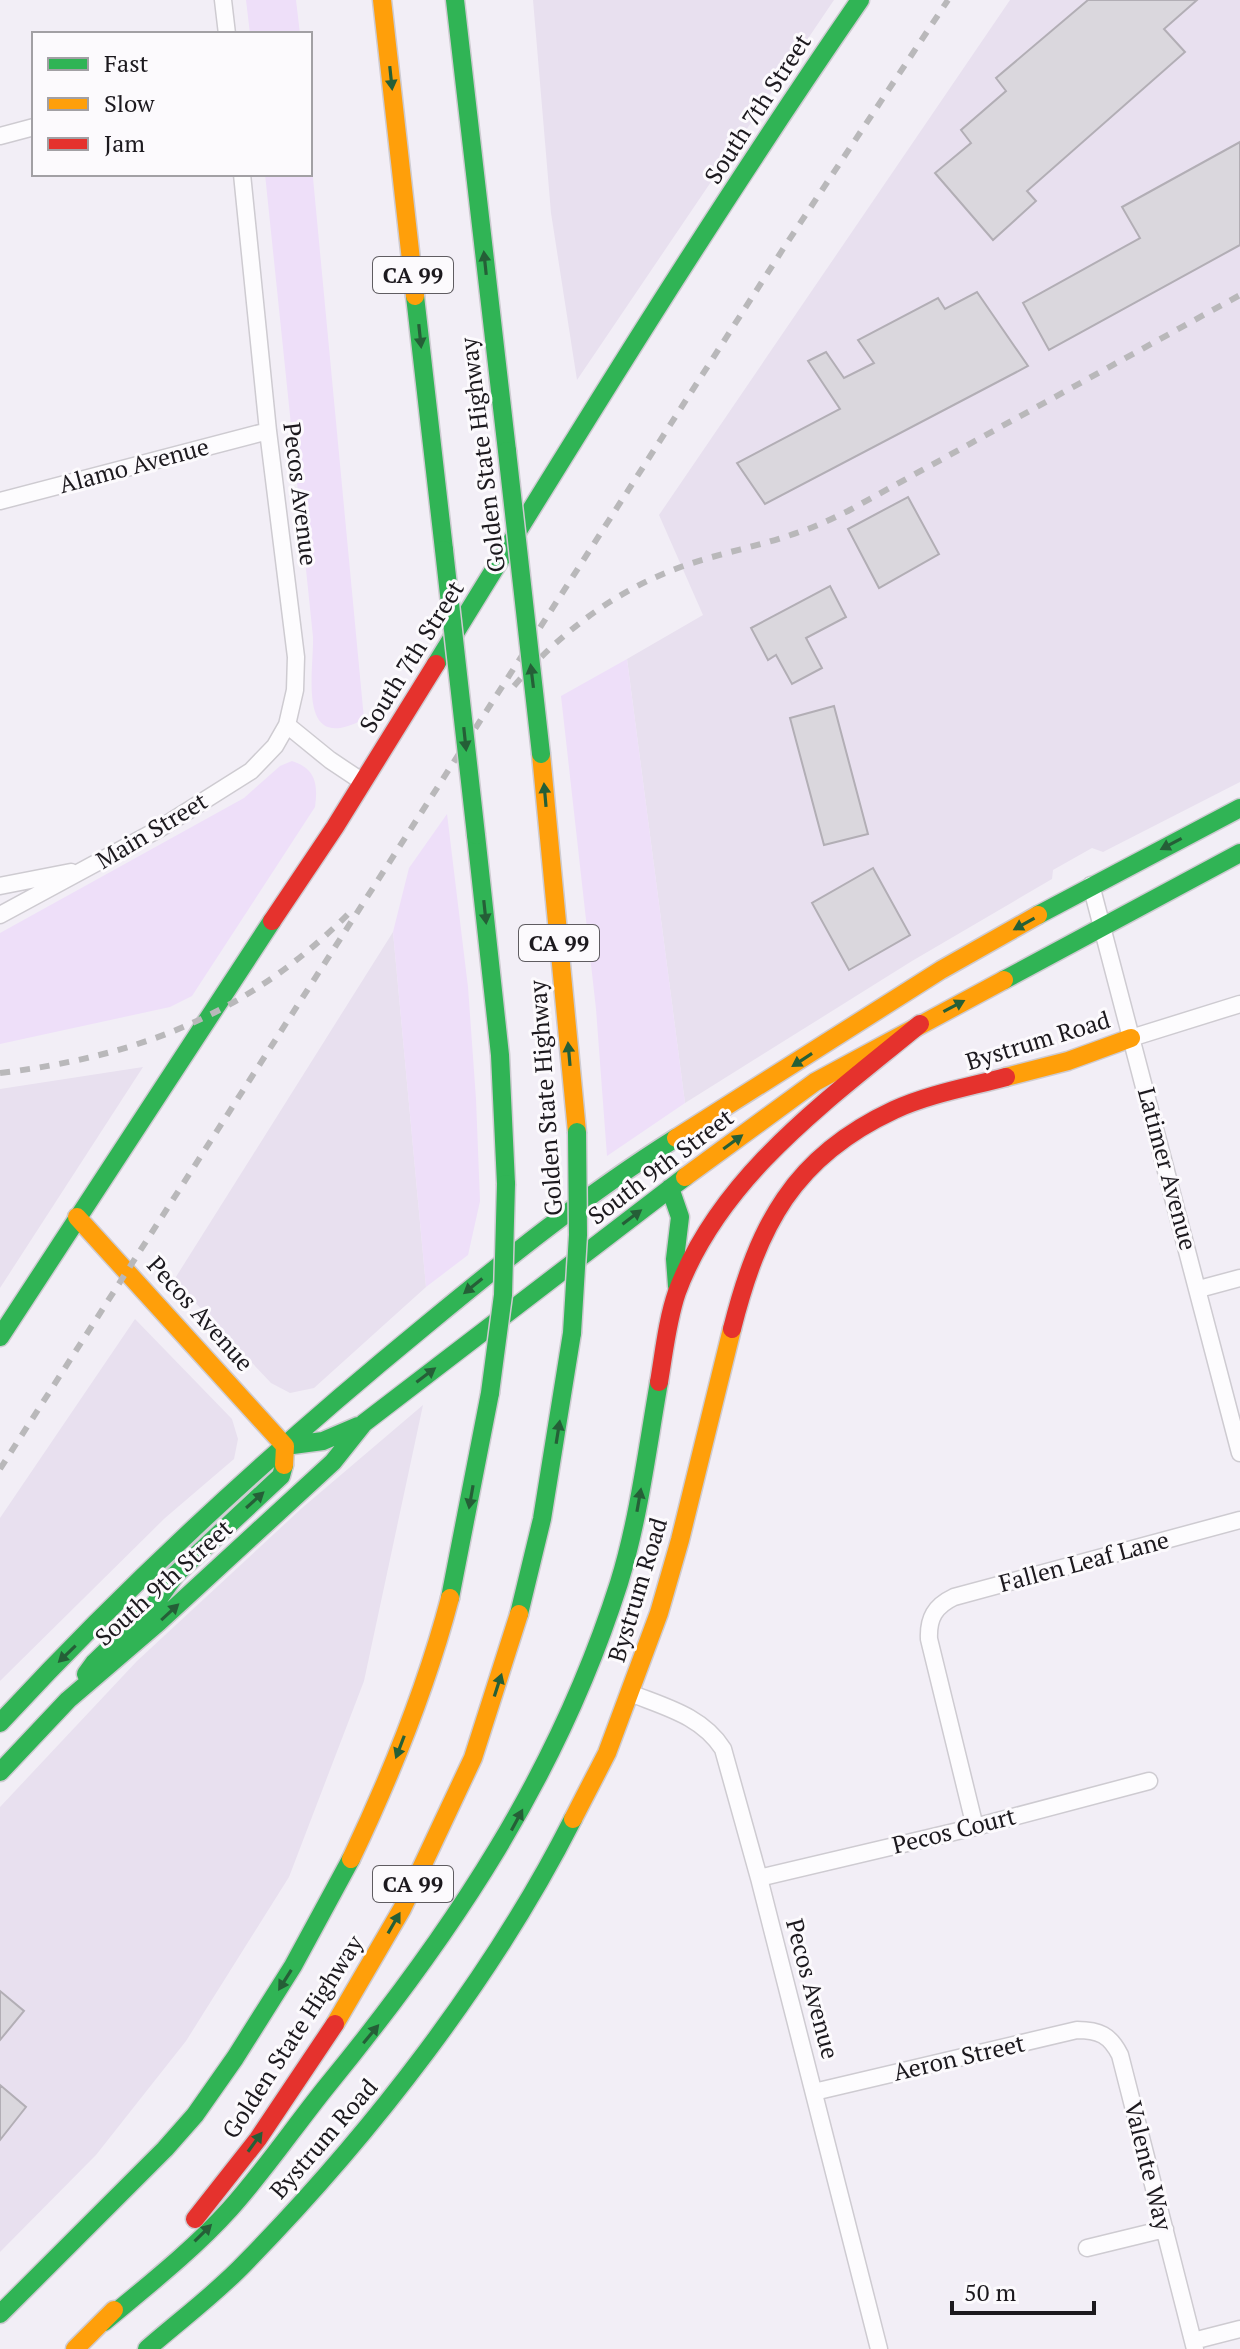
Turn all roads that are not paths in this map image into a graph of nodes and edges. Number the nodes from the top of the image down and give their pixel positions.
1 (223, 0) edge
2 (382, 0) edge
3 (455, 0) edge
4 (860, 0) edge
5 (227, 32) edge
6 (32, 128) edge
7 (0, 136) edge
8 (242, 176) edge
9 (268, 431) junction
10 (0, 501) edge
11 (287, 725) junction
12 (363, 782) junction
13 (1240, 808) edge
14 (1240, 853) edge
15 (88, 869) junction
16 (1091, 885) junction
17 (0, 886) edge
18 (0, 915) edge
19 (1101, 927) junction
20 (1240, 1004) edge
21 (920, 1024) junction
22 (1131, 1038) junction
23 (624, 1171) junction
24 (659, 1180) junction
25 (77, 1217) junction
26 (1240, 1278) edge
27 (1199, 1289) junction
28 (678, 1291) junction
29 (0, 1337) edge
30 (364, 1423) junction
31 (285, 1446) junction
32 (1240, 1453) edge
33 (1240, 1520) edge
34 (630, 1693) junction
35 (68, 1700) junction
36 (0, 1723) edge
37 (0, 1772) edge
38 (1149, 1781) dead end
39 (975, 1827) junction
40 (759, 1878) junction
41 (1104, 2034) joint
42 (814, 2092) junction
43 (91, 2225) junction
44 (1165, 2229) junction
45 (1087, 2248) dead end
46 (0, 2295) edge
47 (0, 2314) edge
48 (104, 2322) junction
49 (1240, 2329) edge
50 (1194, 2345) edge
51 (75, 2349) edge
52 (147, 2349) edge
53 (879, 2349) edge

1 - 5 street
2 -> 43 main road, Golden State Highway / CA 99, bridge
48 -> 3 main road, Golden State Highway / CA 99, bridge
4 - 12 main road, South 7th Street
6 - 7 street
8 - 9 street, Pecos Avenue
9 - 10 street, Alamo Avenue
9 - 11 street, Pecos Avenue
11 - 12 street
11 - 15 street, Main Street
12 - 25 main road, South 7th Street
13 -> 16 main road, South 9th Street
14 - 19 main road, South 9th Street
15 - 17 street
15 - 18 street, Main Street
16 - 19 street, Latimer Avenue
16 -> 23 main road, South 9th Street
21 -> 19 main road, South 9th Street
19 - 22 street, Latimer Avenue
20 - 22 street, Bystrum Road
24 -> 21 main road, South 9th Street
21 - 28 main road
22 - 27 street, Latimer Avenue
22 - 34 main road, Bystrum Road
23 - 24 main road
23 -> 31 main road, South 9th Street
24 - 28 main road
30 -> 24 main road, South 9th Street
25 - 29 main road, South 7th Street
25 - 31 main road, Pecos Avenue
26 - 27 street
27 - 32 street, Latimer Avenue
48 -> 28 main road
30 - 31 main road
35 -> 30 main road, South 9th Street
35 -> 31 main road
31 -> 36 main road, South 9th Street
33 - 39 street, Fallen Leaf Lane
34 - 40 street, Pecos Avenue
34 - 52 main road, Bystrum Road
35 - 37 main road, South 9th Street
38 - 39 street, Pecos Court
39 - 40 street, Pecos Court
40 - 42 street, Pecos Avenue
41 - 42 street, Aeron Street
41 - 44 street, Valente Way
42 - 53 street, Pecos Avenue
43 - 46 main road
43 - 47 main road, Golden State Highway / CA 99
44 - 45 street
44 - 50 street, Valente Way
48 - 51 main road, Golden State Highway / CA 99
49 - 50 street

